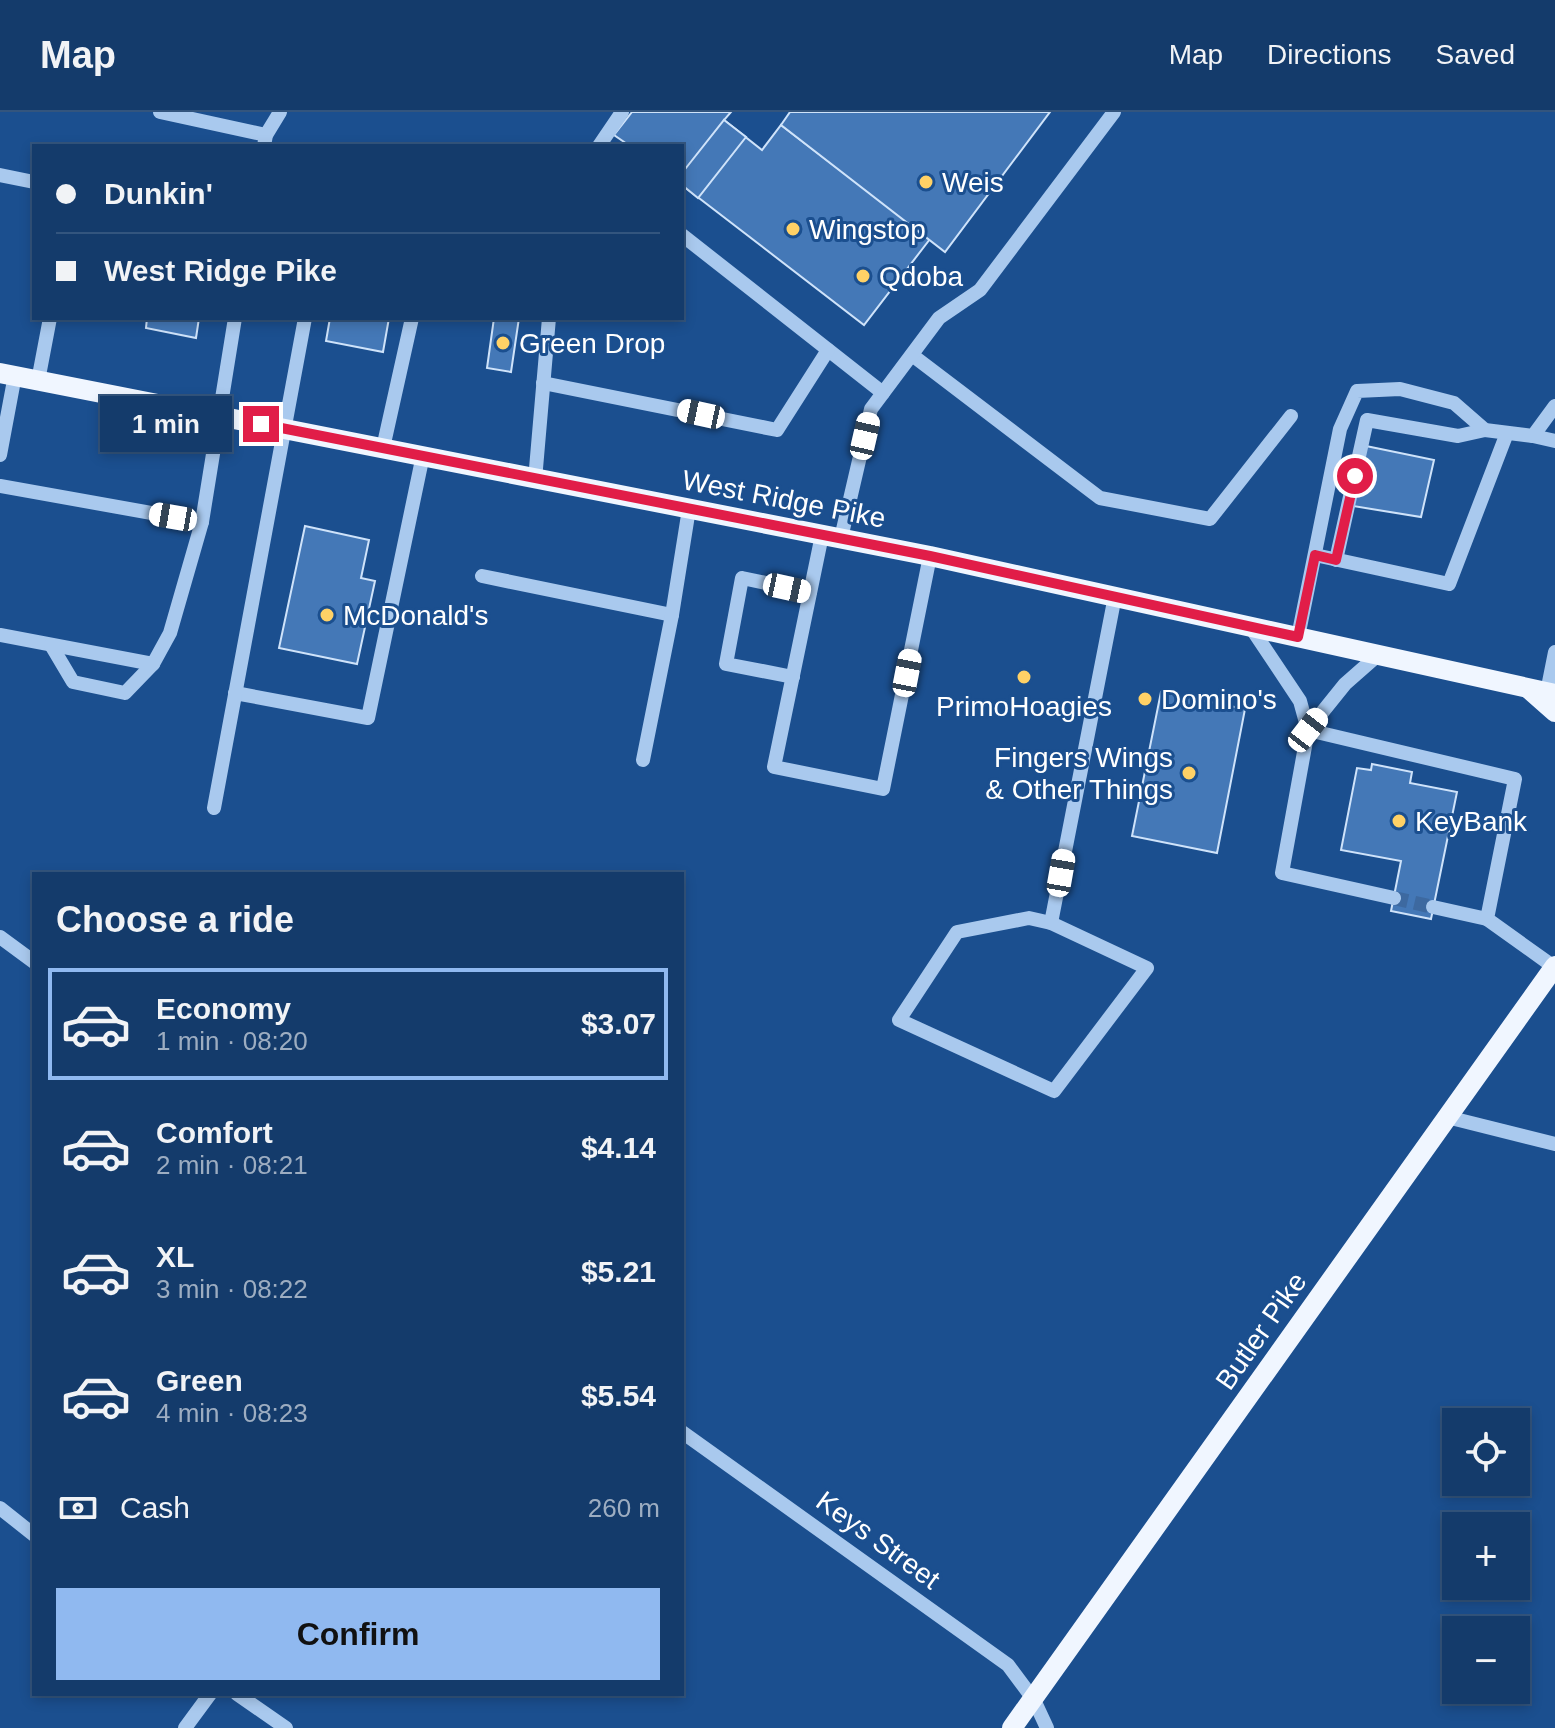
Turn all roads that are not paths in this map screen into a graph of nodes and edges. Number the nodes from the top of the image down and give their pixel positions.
1 (160, 112) edge
2 (280, 112) edge
3 (622, 112) edge
4 (1114, 112) edge
5 (265, 140) edge
6 (600, 144) edge
7 (0, 175) edge
8 (32, 182) edge
9 (684, 237) edge
10 (50, 320) edge
11 (235, 320) edge
12 (305, 320) edge
13 (412, 320) edge
14 (549, 320) edge
15 (828, 350) junction
16 (912, 355) junction
17 (8, 374) edge
18 (38, 381) junction
19 (543, 383) junction
20 (883, 393) junction
21 (1555, 406) edge
22 (1291, 416) dead end
23 (218, 417) junction
24 (283, 428) junction
25 (1485, 430) junction
26 (1507, 433) junction
27 (1533, 436) junction
28 (1555, 441) edge
29 (383, 448) junction
30 (0, 455) edge
31 (423, 455) junction
32 (535, 480) junction
33 (0, 486) edge
34 (689, 509) junction
35 (202, 522) junction
36 (831, 537) junction
37 (1315, 555) junction
38 (930, 556) junction
39 (1336, 560) junction
40 (482, 576) dead end
41 (810, 592) junction
42 (1115, 596) junction
43 (672, 615) junction
44 (1250, 626) junction
45 (0, 635) edge
46 (1298, 637) junction
47 (51, 645) junction
48 (1555, 652) edge
49 (1378, 655) junction
50 (153, 664) junction
51 (793, 677) junction
52 (1526, 687) junction
53 (235, 693) junction
54 (1551, 693) edge
55 (1555, 712) edge
56 (1308, 730) junction
57 (643, 760) dead end
58 (214, 808) dead end
59 (1394, 898) tunnel mouth
60 (1433, 907) tunnel mouth
61 (1487, 919) junction
62 (1051, 923) junction
63 (0, 937) edge
64 (32, 961) edge
65 (1555, 967) edge
66 (1447, 1117) junction
67 (1555, 1144) edge
68 (684, 1433) edge
69 (0, 1508) edge
70 (32, 1533) edge
71 (209, 1696) edge
72 (240, 1696) edge
73 (1034, 1700) junction
74 (185, 1728) edge
75 (286, 1728) edge
76 (1012, 1728) edge
77 (1047, 1728) edge

1 - 5 street
2 - 5 street
3 - 6 street
4 - 16 street
7 - 8 street
9 - 15 street
10 - 18 street
11 - 23 street
12 - 24 street
13 - 29 street
14 - 19 street
15 - 19 street
15 - 20 street
16 - 20 street
16 - 22 street
17 - 18 main road, West Ridge Pike
17 - 30 street
18 - 23 main road, West Ridge Pike
19 - 32 street
20 - 36 street
21 - 27 street
23 - 24 main road, West Ridge Pike
23 - 35 street
24 - 29 main road, West Ridge Pike
24 - 53 street
25 - 26 street
25 - 37 street
25 - 39 street
26 - 27 street
26 - 39 street
27 - 28 street
29 - 31 main road, West Ridge Pike
31 - 32 main road, West Ridge Pike
31 - 53 street
32 - 34 main road, West Ridge Pike
33 - 35 street
34 - 36 main road, West Ridge Pike
34 - 43 street
35 - 50 street
36 - 38 main road, West Ridge Pike
36 - 41 street
37 - 39 street
37 - 46 street
38 - 42 main road, West Ridge Pike
38 - 51 street
40 - 43 street
41 - 51 street
41 - 51 street
42 - 44 main road, West Ridge Pike
42 - 62 street
43 - 57 street
44 - 46 main road, West Ridge Pike
44 - 56 street
45 - 47 street
46 - 49 main road, West Ridge Pike
47 - 50 street
47 - 50 street
48 - 54 street
49 - 52 main road, West Ridge Pike
49 - 56 street
52 - 54 main road, West Ridge Pike
52 - 55 main road
53 - 58 street
56 - 59 street
56 - 61 street
60 - 61 street
61 - 65 street
62 - 62 street
63 - 64 street
65 - 66 main road, Butler Pike
66 - 67 street
66 - 73 main road, Butler Pike
68 - 73 street, Keys Street
69 - 70 street
71 - 74 street
72 - 75 street
73 - 76 main road, Butler Pike
73 - 77 street, Keys Street

